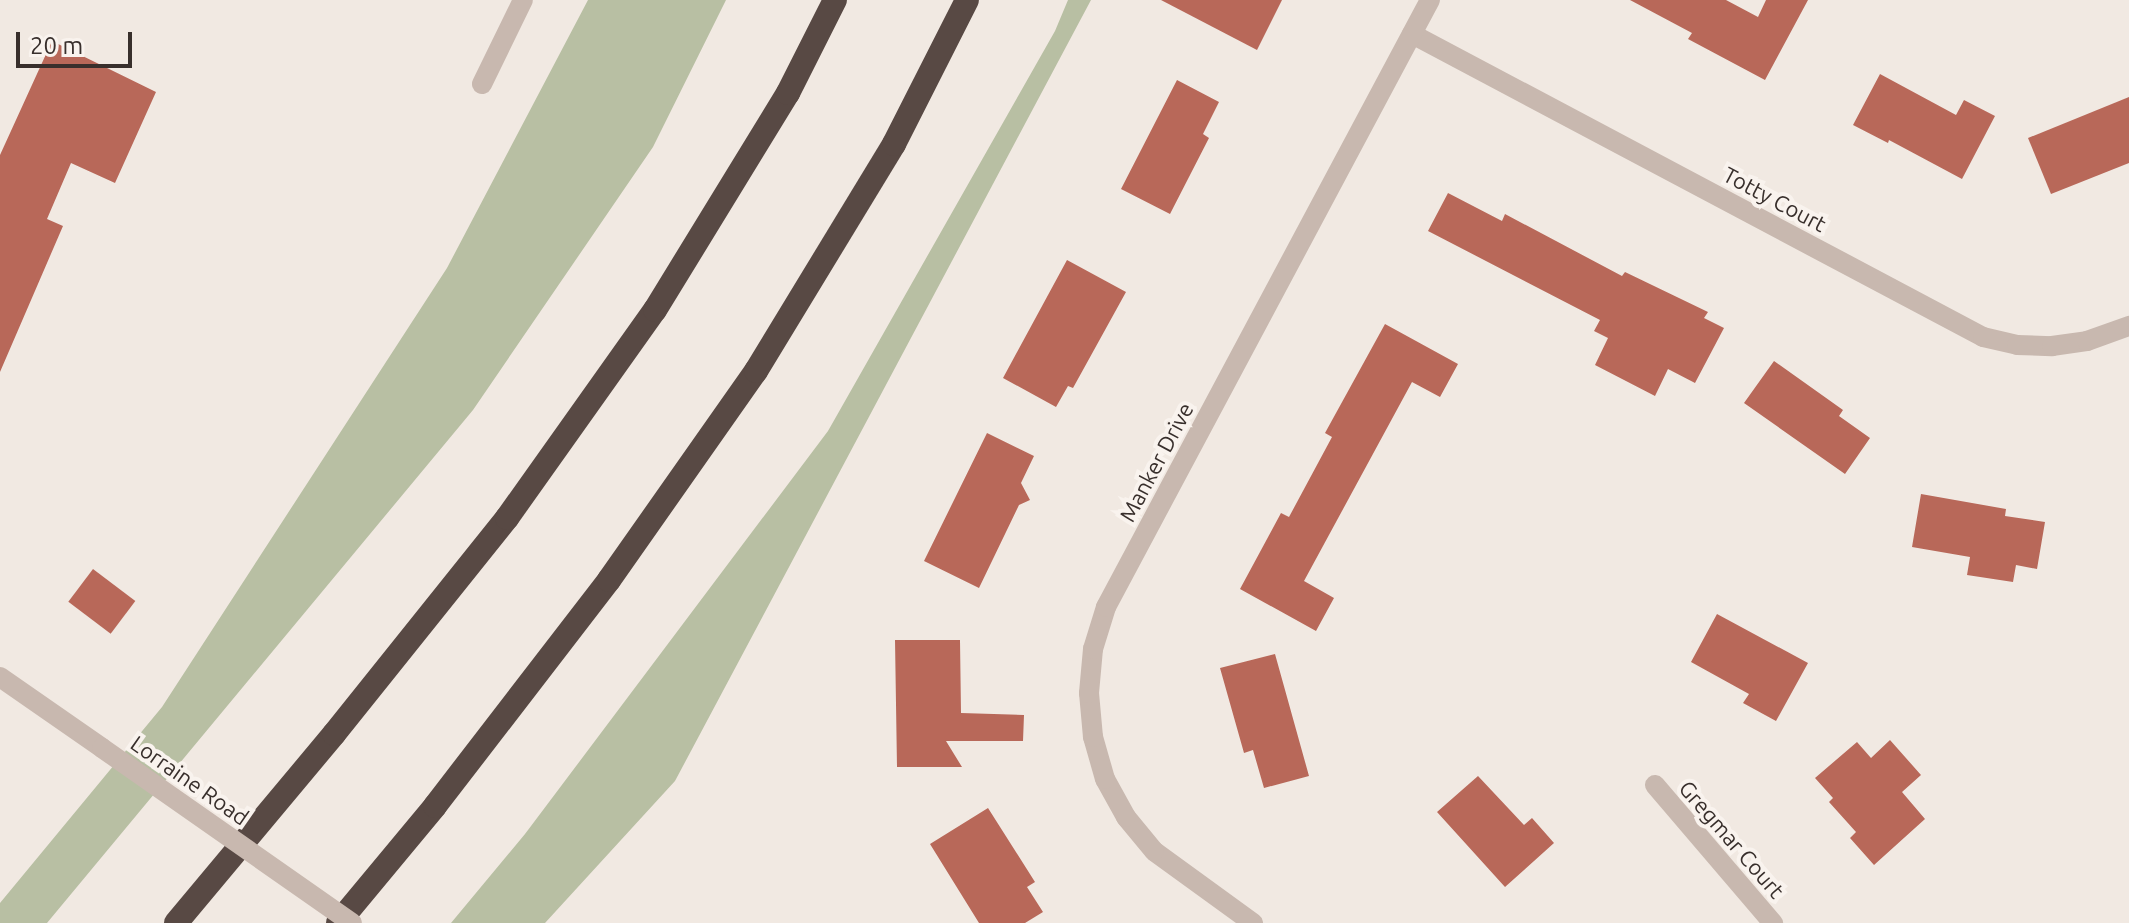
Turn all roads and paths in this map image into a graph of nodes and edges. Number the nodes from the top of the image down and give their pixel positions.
1 (523, 0) edge
2 (835, 0) edge
3 (967, 0) edge
4 (1430, 0) edge
5 (1412, 34) junction
6 (482, 84) dead end
7 (2129, 326) edge
8 (0, 677) edge
9 (1655, 785) dead end
10 (176, 923) edge
11 (338, 923) edge
12 (352, 923) edge
13 (1253, 923) edge
14 (1773, 923) edge

1 - 6 street
2 - 10 highway
3 - 11 highway
4 - 5 street, Manker Drive
5 - 7 street, Totty Court
5 - 13 street, Manker Drive
8 - 12 street, Lorraine Road, bridge
9 - 14 street, Gregmar Court

